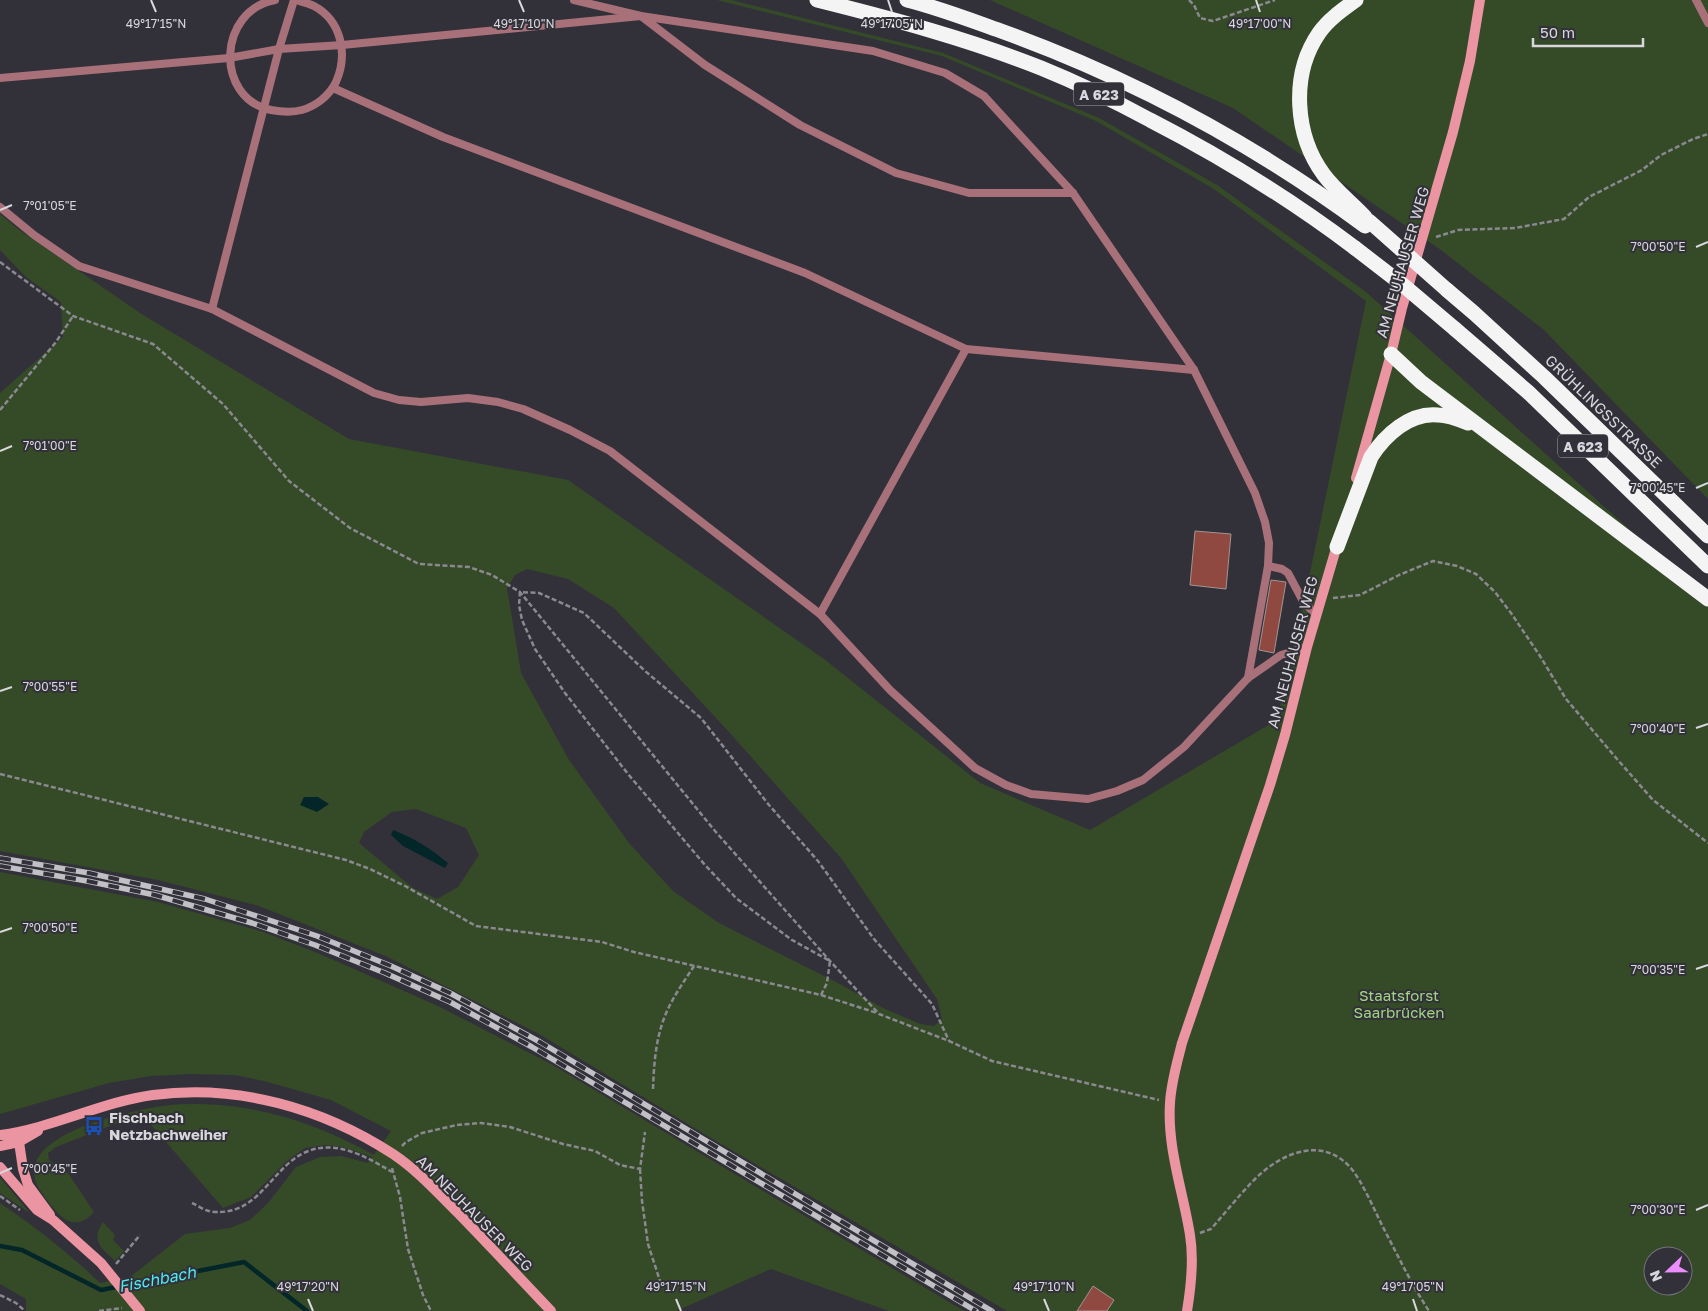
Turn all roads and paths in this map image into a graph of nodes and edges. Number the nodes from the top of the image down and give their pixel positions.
1 (275, 0) edge
2 (295, 0) edge
3 (574, 0) edge
4 (817, 0) edge
5 (907, 0) edge
6 (1190, 0) edge
7 (1275, 0) edge
8 (1356, 0) edge
9 (1480, 0) edge
10 (1696, 0) edge
11 (641, 16) junction
12 (1708, 23) edge
13 (342, 44) junction
14 (279, 49) junction
15 (229, 58) junction
16 (0, 78) edge
17 (333, 88) junction
18 (264, 108) junction
19 (1708, 134) edge
20 (1073, 192) junction
21 (0, 207) edge
22 (1367, 224) junction
23 (1422, 238) junction
24 (0, 262) edge
25 (212, 309) junction
26 (72, 316) junction
27 (966, 349) junction
28 (1391, 354) junction
29 (1194, 370) junction
30 (0, 410) edge
31 (1487, 433) junction
32 (1708, 536) edge
33 (1337, 547) junction
34 (1268, 566) junction
35 (1708, 566) edge
36 (520, 592) junction
37 (1320, 599) junction
38 (1708, 599) edge
39 (820, 614) junction
40 (1316, 614) junction
41 (1306, 647) junction
42 (1248, 678) junction
43 (0, 774) edge
44 (1708, 843) edge
45 (830, 962) junction
46 (694, 966) junction
47 (821, 995) junction
48 (879, 1014) junction
49 (949, 1040) junction
50 (652, 1089) dead end
51 (1170, 1103) junction
52 (646, 1132) dead end
53 (10, 1136) edge
54 (1, 1148) edge
55 (394, 1155) junction
56 (0, 1166) edge
57 (640, 1169) junction
58 (392, 1172) junction
59 (0, 1196) edge
60 (192, 1202) dead end
61 (27, 1215) dead end
62 (53, 1220) junction
63 (140, 1235) dead end
64 (1191, 1237) junction
65 (113, 1270) junction
66 (660, 1281) dead end
67 (0, 1295) edge
68 (133, 1302) junction
69 (25, 1311) edge
70 (100, 1311) edge
71 (140, 1311) edge
72 (431, 1311) edge
73 (551, 1311) edge
74 (1187, 1311) edge
75 (1429, 1311) edge

1 - 15 lane
2 - 13 lane
2 - 14 lane
3 - 11 lane
4 - 35 highway, A 623, bridge
5 - 22 highway, A 623
6 - 7 path
8 - 22 highway
9 - 23 street, AM NEUHAUSER WEG
10 - 12 lane
11 - 13 lane
11 - 20 lane
11 - 20 lane
13 - 14 lane
13 - 17 lane
14 - 15 lane
14 - 18 lane
15 - 16 lane
15 - 18 lane
17 - 18 lane
17 - 27 lane
18 - 25 lane
19 - 23 path
20 - 29 lane
21 - 25 lane
22 - 32 highway, GRÜHLINGSSTRASSE / A 623, bridge
23 - 28 street, AM NEUHAUSER WEG
24 - 26 path
25 - 39 lane
26 - 30 path
26 - 36 path
27 - 29 lane
27 - 39 lane
28 - 31 highway
28 - 33 street, AM NEUHAUSER WEG
29 - 34 lane
31 - 33 highway
31 - 38 highway
33 - 37 street, AM NEUHAUSER WEG
34 - 40 lane
34 - 42 lane
36 - 45 path
36 - 45 path
36 - 49 path
37 - 40 street, AM NEUHAUSER WEG
37 - 44 path
39 - 42 lane
40 - 41 street, AM NEUHAUSER WEG
41 - 42 lane
41 - 51 street, AM NEUHAUSER WEG
43 - 46 path
45 - 47 path
45 - 48 path
46 - 47 path
46 - 50 path
47 - 48 path
48 - 49 path
49 - 51 path
51 - 64 street, AM NEUHAUSER WEG
52 - 57 path
53 - 54 street, AM NEUHAUSER WEG
53 - 55 street, AM NEUHAUSER WEG
53 - 62 street
55 - 57 path
55 - 58 path
55 - 73 street, AM NEUHAUSER WEG
56 - 62 street
57 - 66 path
58 - 60 path
58 - 72 path
59 - 61 path
62 - 65 street
63 - 65 path
64 - 74 street, AM NEUHAUSER WEG
64 - 75 path
65 - 68 street
67 - 69 path
68 - 70 path
68 - 71 street

